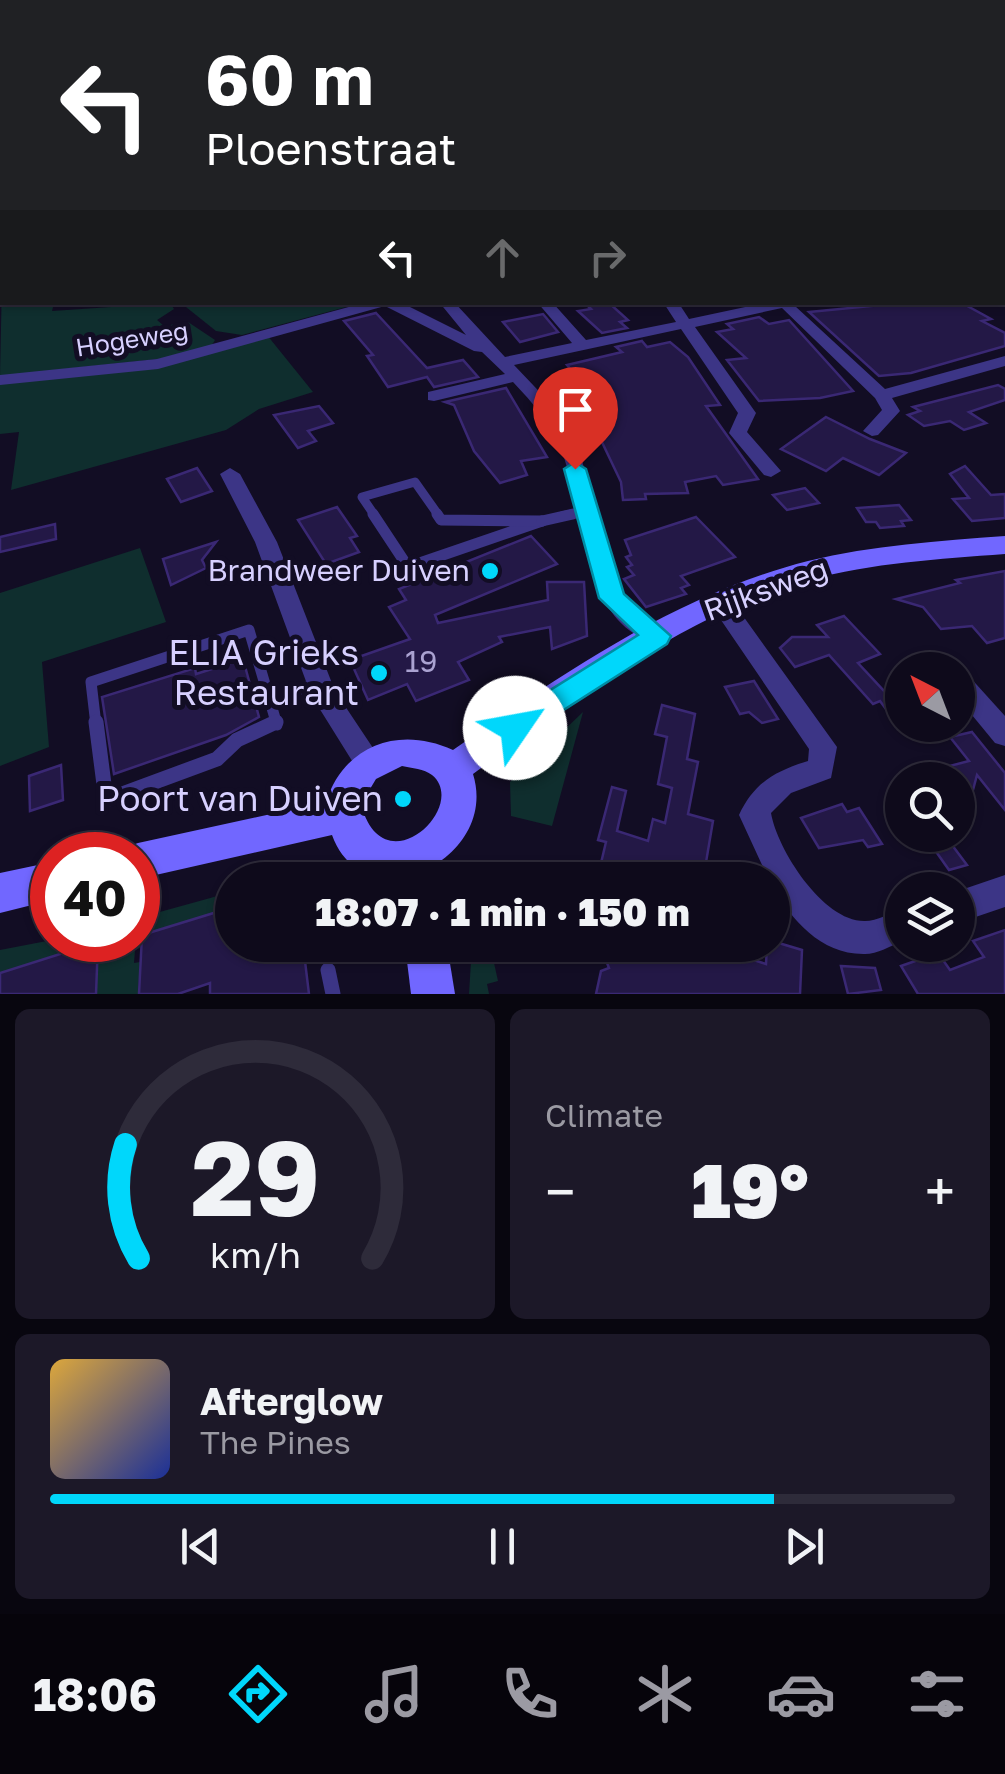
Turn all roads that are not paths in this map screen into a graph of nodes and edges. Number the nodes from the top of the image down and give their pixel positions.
1 (375, 305) edge
2 (392, 305) edge
3 (449, 305) edge
4 (547, 305) edge
5 (672, 305) edge
6 (772, 305) edge
7 (785, 305) edge
8 (682, 322) junction
9 (580, 343) junction
10 (1005, 361) edge
11 (504, 364) junction
12 (0, 380) edge
13 (434, 396) dead end
14 (882, 396) junction
15 (872, 431) dead end
16 (771, 471) dead end
17 (230, 474) dead end
18 (590, 510) junction
19 (542, 521) junction
20 (1005, 545) edge
21 (720, 601) junction
22 (658, 636) junction
23 (319, 682) junction
24 (270, 700) junction
25 (975, 701) edge
26 (1005, 735) edge
27 (369, 764) junction
28 (452, 770) junction
29 (343, 814) junction
30 (160, 856) edge
31 (404, 862) edge
32 (422, 862) edge
33 (30, 886) edge
34 (1005, 891) edge
35 (0, 893) edge
36 (975, 901) edge
37 (885, 931) edge
38 (428, 962) edge
39 (328, 970) dead end
40 (333, 994) edge
41 (433, 994) edge

1 - 12 street, Hogeweg
2 - 11 street
3 - 11 street
4 - 9 street
5 - 8 street
6 - 8 street
7 - 14 street
8 - 9 street
8 - 16 street
9 - 11 street
10 - 14 street
11 - 13 street
11 - 18 street
14 - 15 street
17 - 23 street
18 - 19 lane
18 - 22 street
19 - 19 lane
20 - 21 street, Rijksweg
21 - 22 street, Rijksweg
21 - 37 street
22 - 28 street, Rijksweg
23 - 24 lane
23 - 27 street
24 - 24 lane
25 - 26 street
27 - 28 street
27 - 29 street
28 - 32 street
29 - 30 street
29 - 31 street
33 - 35 street
34 - 36 street
38 - 41 street
39 - 40 lane

